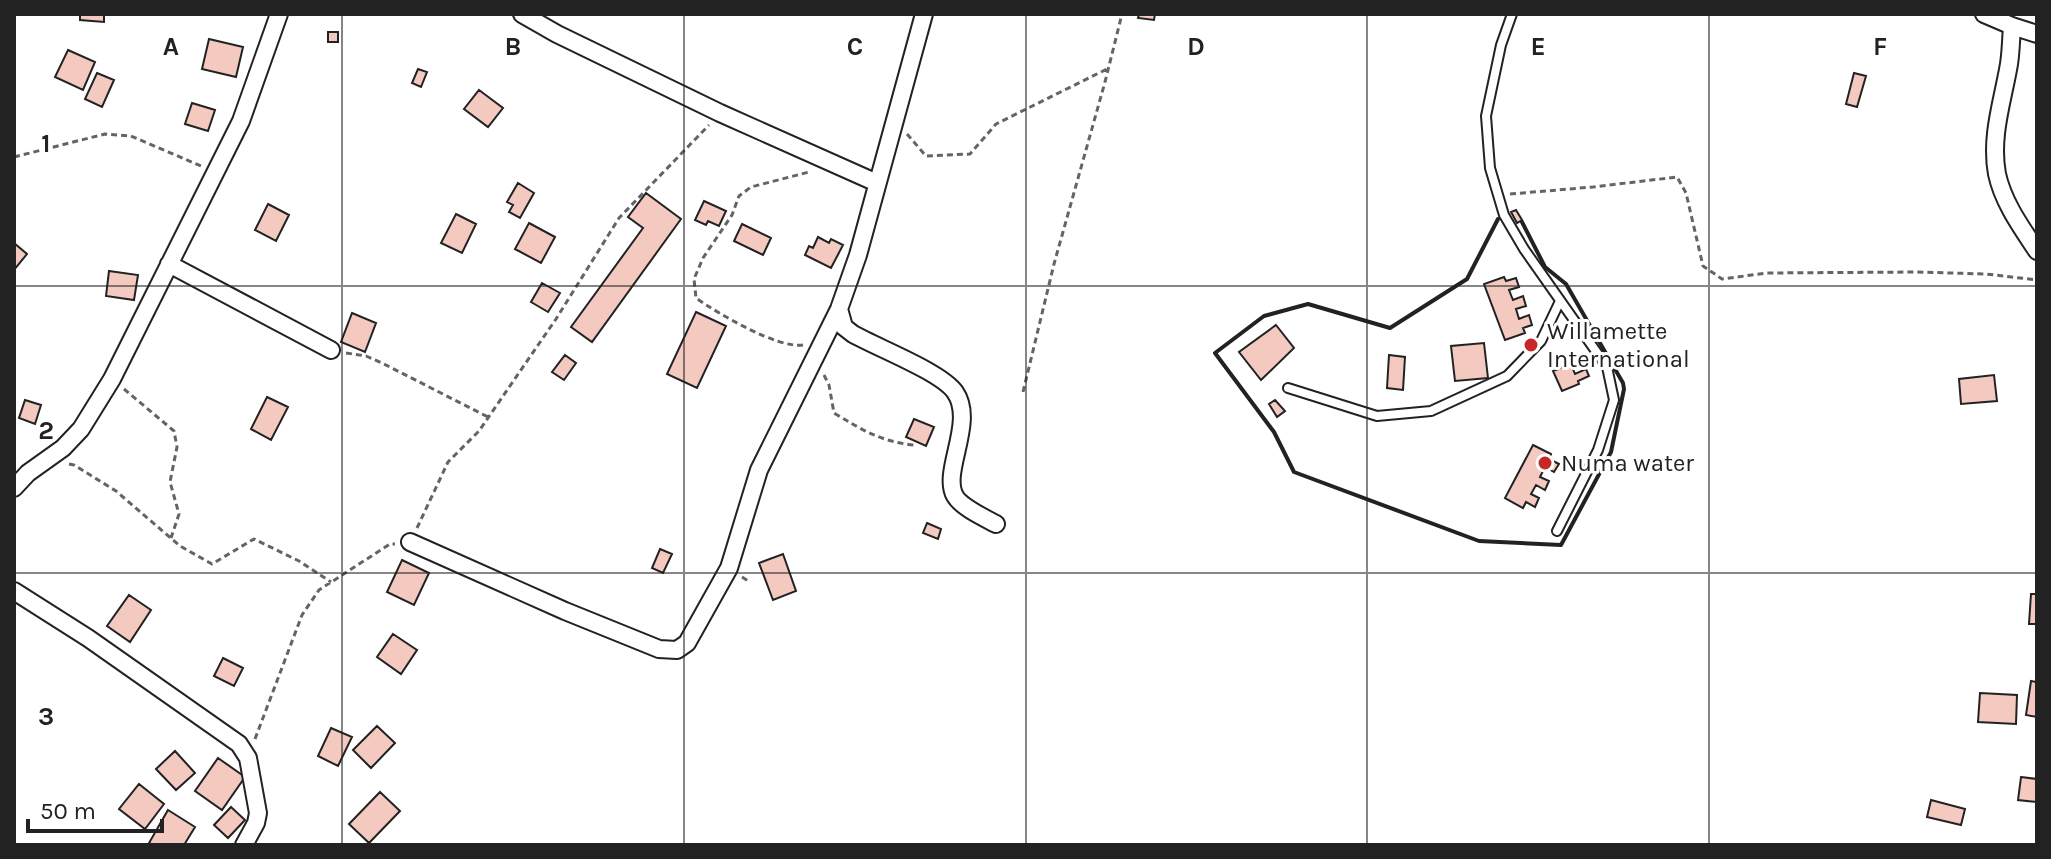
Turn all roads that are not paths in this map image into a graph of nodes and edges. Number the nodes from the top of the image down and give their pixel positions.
1 (279, 14) edge
2 (522, 14) edge
3 (924, 14) edge
4 (1512, 14) edge
5 (1984, 14) edge
6 (2012, 26) junction
7 (2037, 34) edge
8 (877, 183) junction
9 (2037, 251) edge
10 (169, 264) junction
11 (1560, 301) junction
12 (839, 309) junction
13 (331, 350) road end
14 (1288, 388) dead end
15 (21, 470) edge
16 (14, 488) edge
17 (996, 524) dead end
18 (1557, 531) dead end
19 (410, 542) road end
20 (14, 591) edge
21 (244, 845) edge

1 - 10 street
2 - 8 street
3 - 8 street
4 - 11 lane
5 - 6 street
6 - 7 street
6 - 9 street
8 - 12 street
10 - 13 street
10 - 15 street
11 - 14 lane
11 - 18 lane
12 - 17 street
12 - 19 street
15 - 16 street
20 - 21 street

